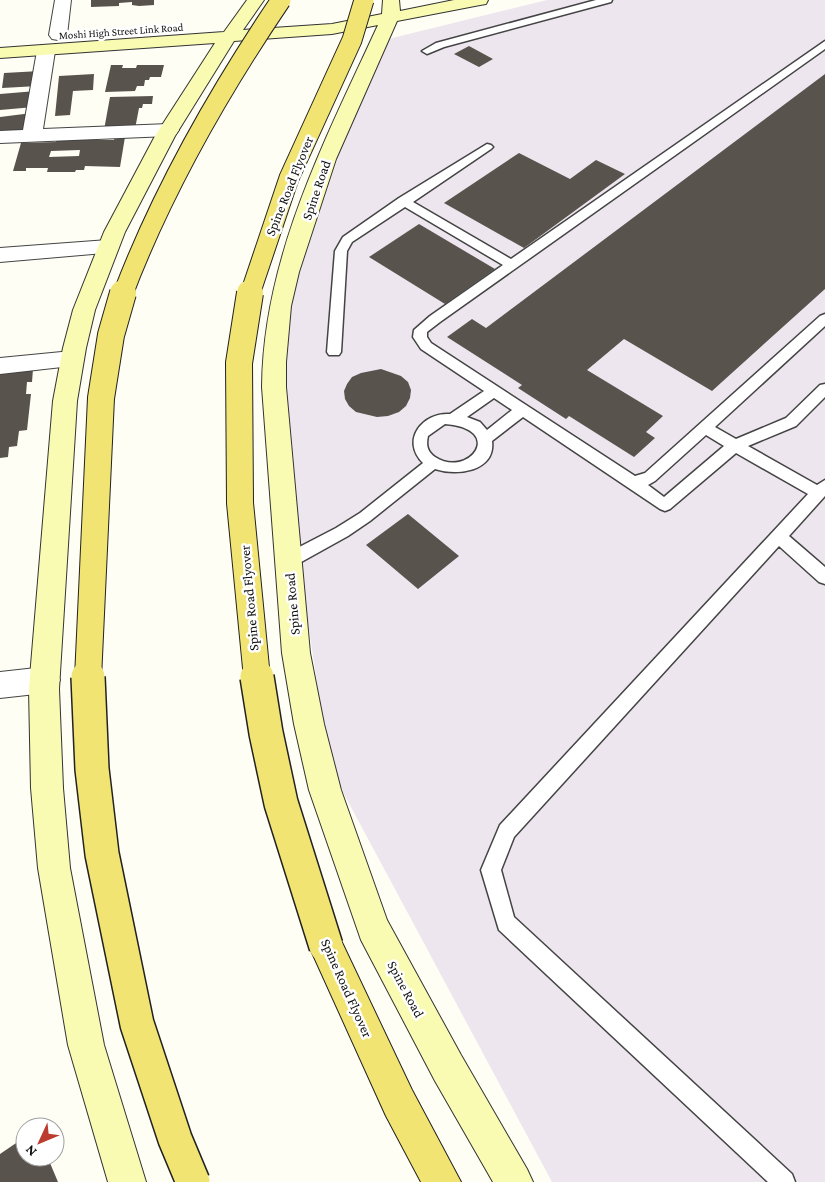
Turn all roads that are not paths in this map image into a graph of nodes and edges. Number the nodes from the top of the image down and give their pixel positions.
1 (63, 0) edge
2 (256, 0) edge
3 (480, 0) edge
4 (607, 0) edge
5 (354, 5) edge
6 (396, 5) edge
7 (286, 8) edge
8 (236, 29) junction
9 (58, 35) junction
10 (0, 38) edge
11 (825, 44) edge
12 (46, 51) junction
13 (427, 51) dead end
14 (0, 53) edge
15 (169, 130) junction
16 (32, 136) junction
17 (0, 137) edge
18 (487, 147) dead end
19 (403, 201) junction
20 (108, 247) junction
21 (0, 255) edge
22 (512, 265) junction
23 (825, 319) edge
24 (334, 352) dead end
25 (72, 359) junction
26 (0, 366) edge
27 (825, 389) edge
28 (494, 391) junction
29 (522, 410) junction
30 (454, 419) junction
31 (704, 428) junction
32 (485, 439) junction
33 (735, 445) junction
34 (434, 463) junction
35 (632, 482) junction
36 (822, 490) edge
37 (778, 536) junction
38 (288, 561) junction
39 (825, 577) edge
40 (45, 680) junction
41 (0, 685) edge
42 (775, 1179) edge
43 (127, 1182) edge
44 (193, 1182) edge
45 (442, 1182) edge
46 (514, 1182) edge

1 - 9 street
2 - 8 street
3 - 6 street
4 - 13 lane
5 - 6 street
5 - 45 main road, Spine Road Flyover, bridge
6 - 8 street
6 - 38 street, Spine Road
7 - 8 street
7 - 44 main road, bridge
8 - 9 street, Moshi High Street Link Road
8 - 12 street, Moshi High Street Link Road
8 - 15 street
9 - 10 street, Moshi High Street Link Road
11 - 22 lane
12 - 14 street, Moshi High Street Link Road
12 - 16 street
15 - 16 street
15 - 20 street
16 - 17 street
18 - 19 lane
19 - 22 lane
19 - 24 lane
20 - 21 street
20 - 25 street
22 - 28 lane
23 - 31 lane
25 - 26 street
25 - 40 street
27 - 33 lane
28 - 29 lane
28 - 30 lane
29 - 32 lane
29 - 35 lane
30 - 32 lane
30 - 34 lane
31 - 33 lane
31 - 35 lane
32 - 34 lane
33 - 35 lane
33 - 36 lane
34 - 38 lane
36 - 37 lane
37 - 39 lane
37 - 42 lane
38 - 46 street, Spine Road
40 - 41 street
40 - 43 street

